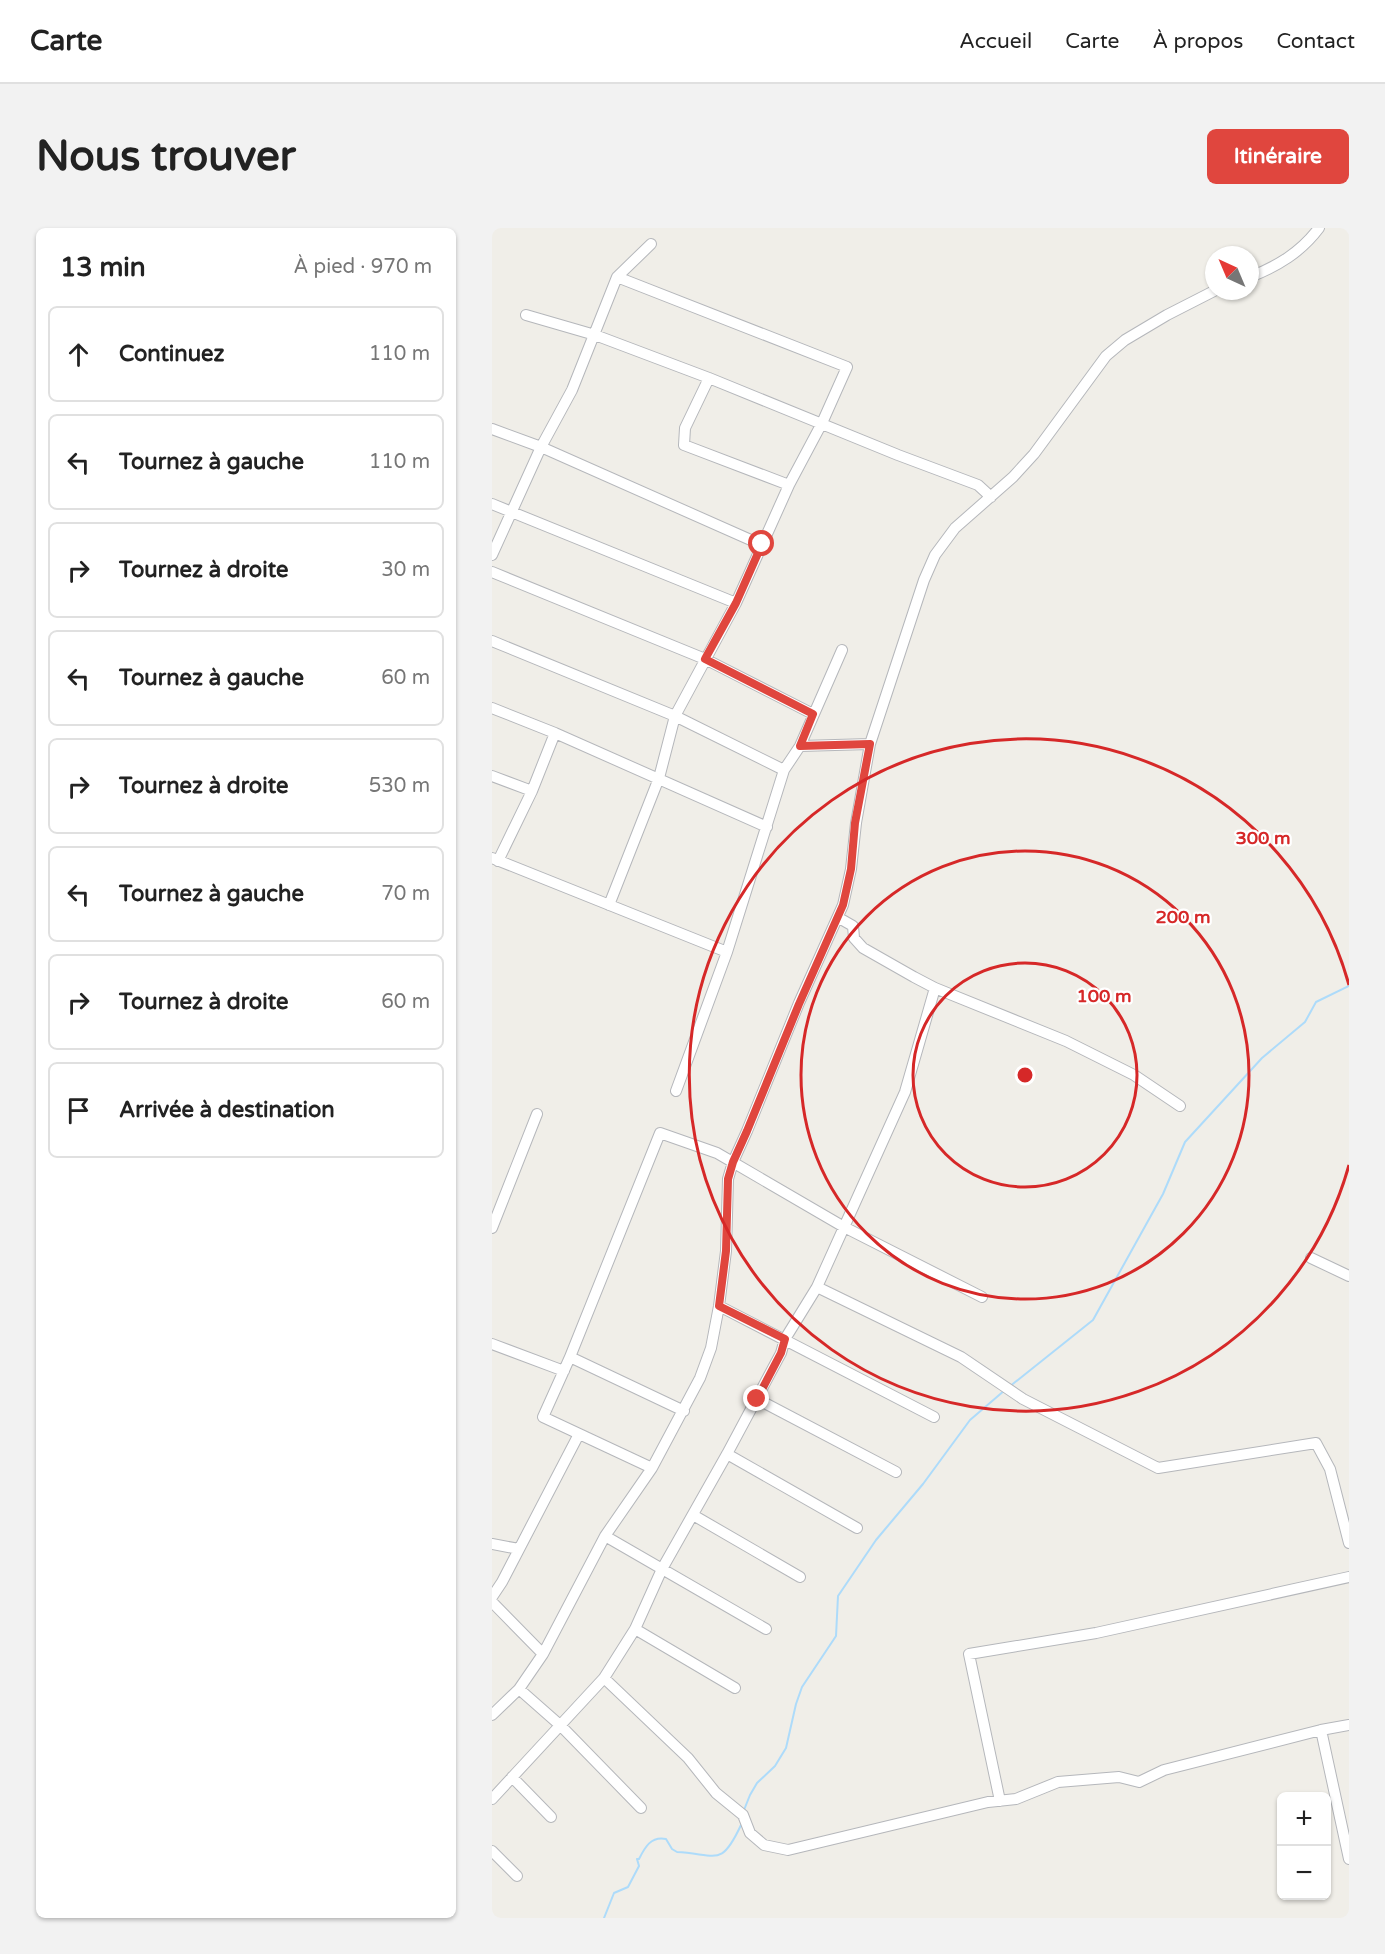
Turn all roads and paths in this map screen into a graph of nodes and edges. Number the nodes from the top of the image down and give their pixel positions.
1 (1319, 228) edge
2 (651, 244) dead end
3 (1259, 274) edge
4 (617, 277) junction
5 (1205, 296) edge
6 (526, 315) dead end
7 (595, 335) junction
8 (709, 378) junction
9 (822, 423) junction
10 (492, 429) edge
11 (541, 447) junction
12 (789, 485) junction
13 (991, 497) junction
14 (492, 504) edge
15 (512, 512) junction
16 (762, 544) junction
17 (492, 555) edge
18 (492, 572) edge
19 (736, 603) junction
20 (492, 641) edge
21 (842, 650) dead end
22 (705, 659) junction
23 (492, 708) edge
24 (813, 714) junction
25 (675, 717) junction
26 (555, 733) junction
27 (870, 744) junction
28 (800, 746) junction
29 (784, 770) junction
30 (492, 776) edge
31 (659, 778) junction
32 (532, 791) junction
33 (767, 827) junction
34 (495, 860) edge
35 (609, 905) junction
36 (838, 918) junction
37 (728, 952) junction
38 (935, 988) junction
39 (676, 1091) dead end
40 (1180, 1106) dead end
41 (537, 1114) dead end
42 (733, 1162) junction
43 (844, 1227) junction
44 (492, 1228) edge
45 (1311, 1258) dead end
46 (1349, 1276) edge
47 (817, 1287) junction
48 (982, 1297) dead end
49 (719, 1306) junction
50 (785, 1339) junction
51 (492, 1344) edge
52 (570, 1357) junction
53 (564, 1371) junction
54 (757, 1399) junction
55 (684, 1411) junction
56 (934, 1417) dead end
57 (579, 1434) junction
58 (728, 1454) junction
59 (652, 1468) junction
60 (896, 1472) dead end
61 (693, 1515) junction
62 (857, 1528) dead end
63 (605, 1536) junction
64 (1349, 1543) edge
65 (492, 1544) edge
66 (519, 1549) junction
67 (662, 1569) junction
68 (800, 1577) dead end
69 (1349, 1577) edge
70 (492, 1597) edge
71 (492, 1602) edge
72 (635, 1629) junction
73 (766, 1629) dead end
74 (543, 1654) junction
75 (604, 1678) junction
76 (735, 1688) dead end
77 (519, 1689) junction
78 (492, 1715) edge
79 (1349, 1725) edge
80 (561, 1726) junction
81 (1321, 1730) junction
82 (512, 1778) junction
83 (492, 1799) edge
84 (1000, 1801) junction
85 (641, 1808) dead end
86 (551, 1817) dead end
87 (492, 1851) edge
88 (1349, 1859) edge
89 (517, 1876) dead end

1 - 3 street
2 - 4 street
4 - 7 street
4 - 9 street
5 - 13 street
6 - 7 street
7 - 8 street
7 - 11 street
8 - 9 street
8 - 12 street
9 - 12 street
9 - 13 street
10 - 11 street
11 - 15 street
11 - 16 street
12 - 16 street
13 - 27 street
14 - 15 street
15 - 17 street
15 - 19 street
16 - 19 street
18 - 22 street
19 - 22 street
20 - 25 street
21 - 24 street
22 - 24 street
22 - 25 street
23 - 26 street
24 - 28 street
25 - 29 street
25 - 31 street
26 - 31 street
26 - 32 street
27 - 28 street
27 - 36 street
28 - 29 street
29 - 33 street
30 - 32 street
31 - 33 street
31 - 35 street
32 - 34 street
33 - 37 street
34 - 35 street
35 - 37 street
36 - 38 street
36 - 42 street
37 - 39 street
38 - 40 street
38 - 43 street
41 - 44 street
42 - 43 street
42 - 49 street
42 - 52 street
43 - 47 street
43 - 48 street
45 - 46 street
47 - 50 street
47 - 64 street
49 - 50 street
49 - 55 street
50 - 54 street
50 - 56 street
51 - 53 street
52 - 53 street
52 - 55 street
53 - 57 street
54 - 58 street
54 - 60 street
55 - 59 street
57 - 59 street
57 - 66 street
58 - 61 street
58 - 62 street
59 - 63 street
61 - 67 street
61 - 68 street
63 - 67 street
63 - 74 street
65 - 66 street
66 - 70 street
67 - 72 street
67 - 73 street
69 - 84 street
71 - 74 street
72 - 75 street
72 - 76 street
74 - 77 street
75 - 80 street
75 - 84 street
77 - 78 street
77 - 80 street
79 - 81 street
80 - 82 street
80 - 85 street
81 - 84 street
81 - 88 street
82 - 83 street
82 - 86 street
87 - 89 street

